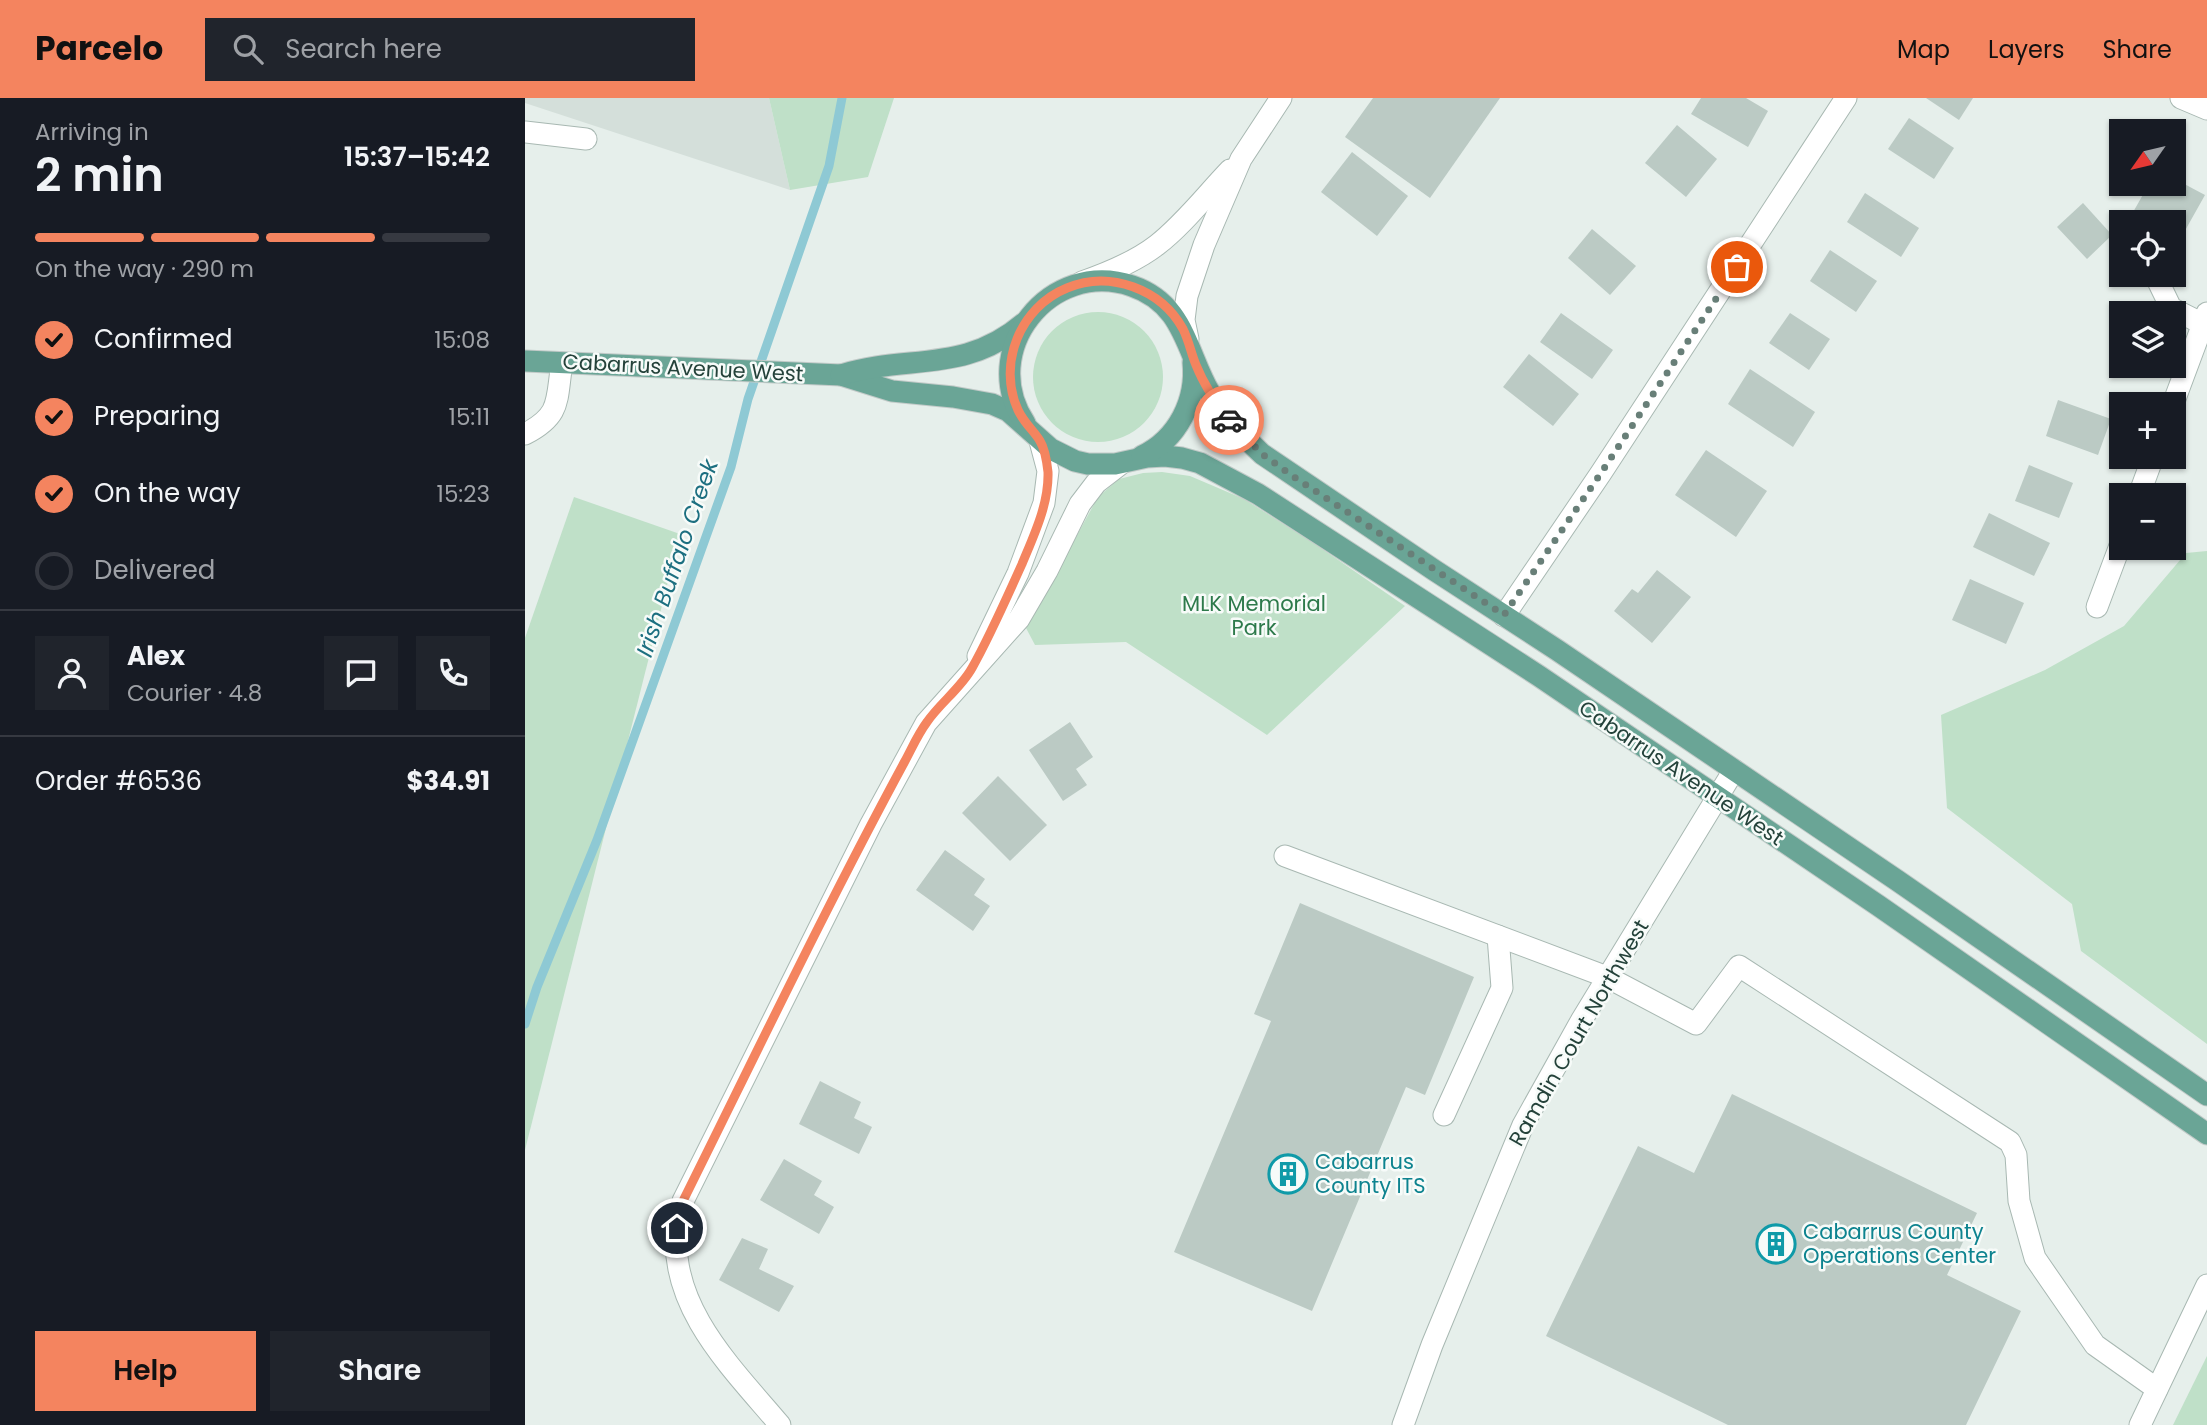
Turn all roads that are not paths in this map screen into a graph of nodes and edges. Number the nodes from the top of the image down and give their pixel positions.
1 (1281, 98) edge
2 (1846, 98) edge
3 (2181, 98) edge
4 (2207, 109) edge
5 (525, 132) edge
6 (586, 139) dead end
7 (1241, 159) junction
8 (1069, 287) junction
9 (2161, 287) edge
10 (2205, 318) edge
11 (1025, 323) junction
12 (1190, 346) junction
13 (525, 361) edge
14 (562, 363) junction
15 (841, 376) junction
16 (2177, 392) edge
17 (525, 434) edge
18 (1035, 436) junction
19 (1129, 461) junction
20 (2115, 560) edge
21 (2097, 607) dead end
22 (1504, 615) junction
23 (971, 670) junction
24 (1734, 771) junction
25 (1717, 799) junction
26 (1285, 856) dead end
27 (1498, 936) junction
28 (1607, 977) junction
29 (2207, 1095) edge
30 (1444, 1115) dead end
31 (2207, 1134) edge
32 (2207, 1285) edge
33 (2157, 1389) junction
34 (780, 1425) edge
35 (1403, 1425) edge
36 (2140, 1425) edge

1 - 7 street
2 - 22 street
3 - 4 street
5 - 6 street
7 - 8 street
7 - 12 street
8 - 11 main road, Cabarrus Avenue West
8 - 12 main road, Cabarrus Avenue West
9 - 10 street
10 - 16 street
11 - 15 main road, Cabarrus Avenue West
11 - 18 main road, Cabarrus Avenue West
12 - 19 main road
12 - 22 main road, Cabarrus Avenue West
13 - 14 main road, Cabarrus Avenue West
14 - 15 main road, Cabarrus Avenue West
14 - 17 street
15 - 18 main road, Cabarrus Avenue West
18 - 19 main road, Cabarrus Avenue West
18 - 23 street
19 - 23 street
19 - 25 main road, Cabarrus Avenue West
20 - 21 street
22 - 24 main road, Cabarrus Avenue West
23 - 34 street
24 - 25 street, Ramdin Court Northwest
24 - 29 main road, Cabarrus Avenue West
25 - 28 street, Ramdin Court Northwest
25 - 31 main road, Cabarrus Avenue West
26 - 27 street
27 - 28 street
27 - 30 street
28 - 33 street
28 - 35 street, Ramdin Court Northwest
32 - 33 street
33 - 36 street

